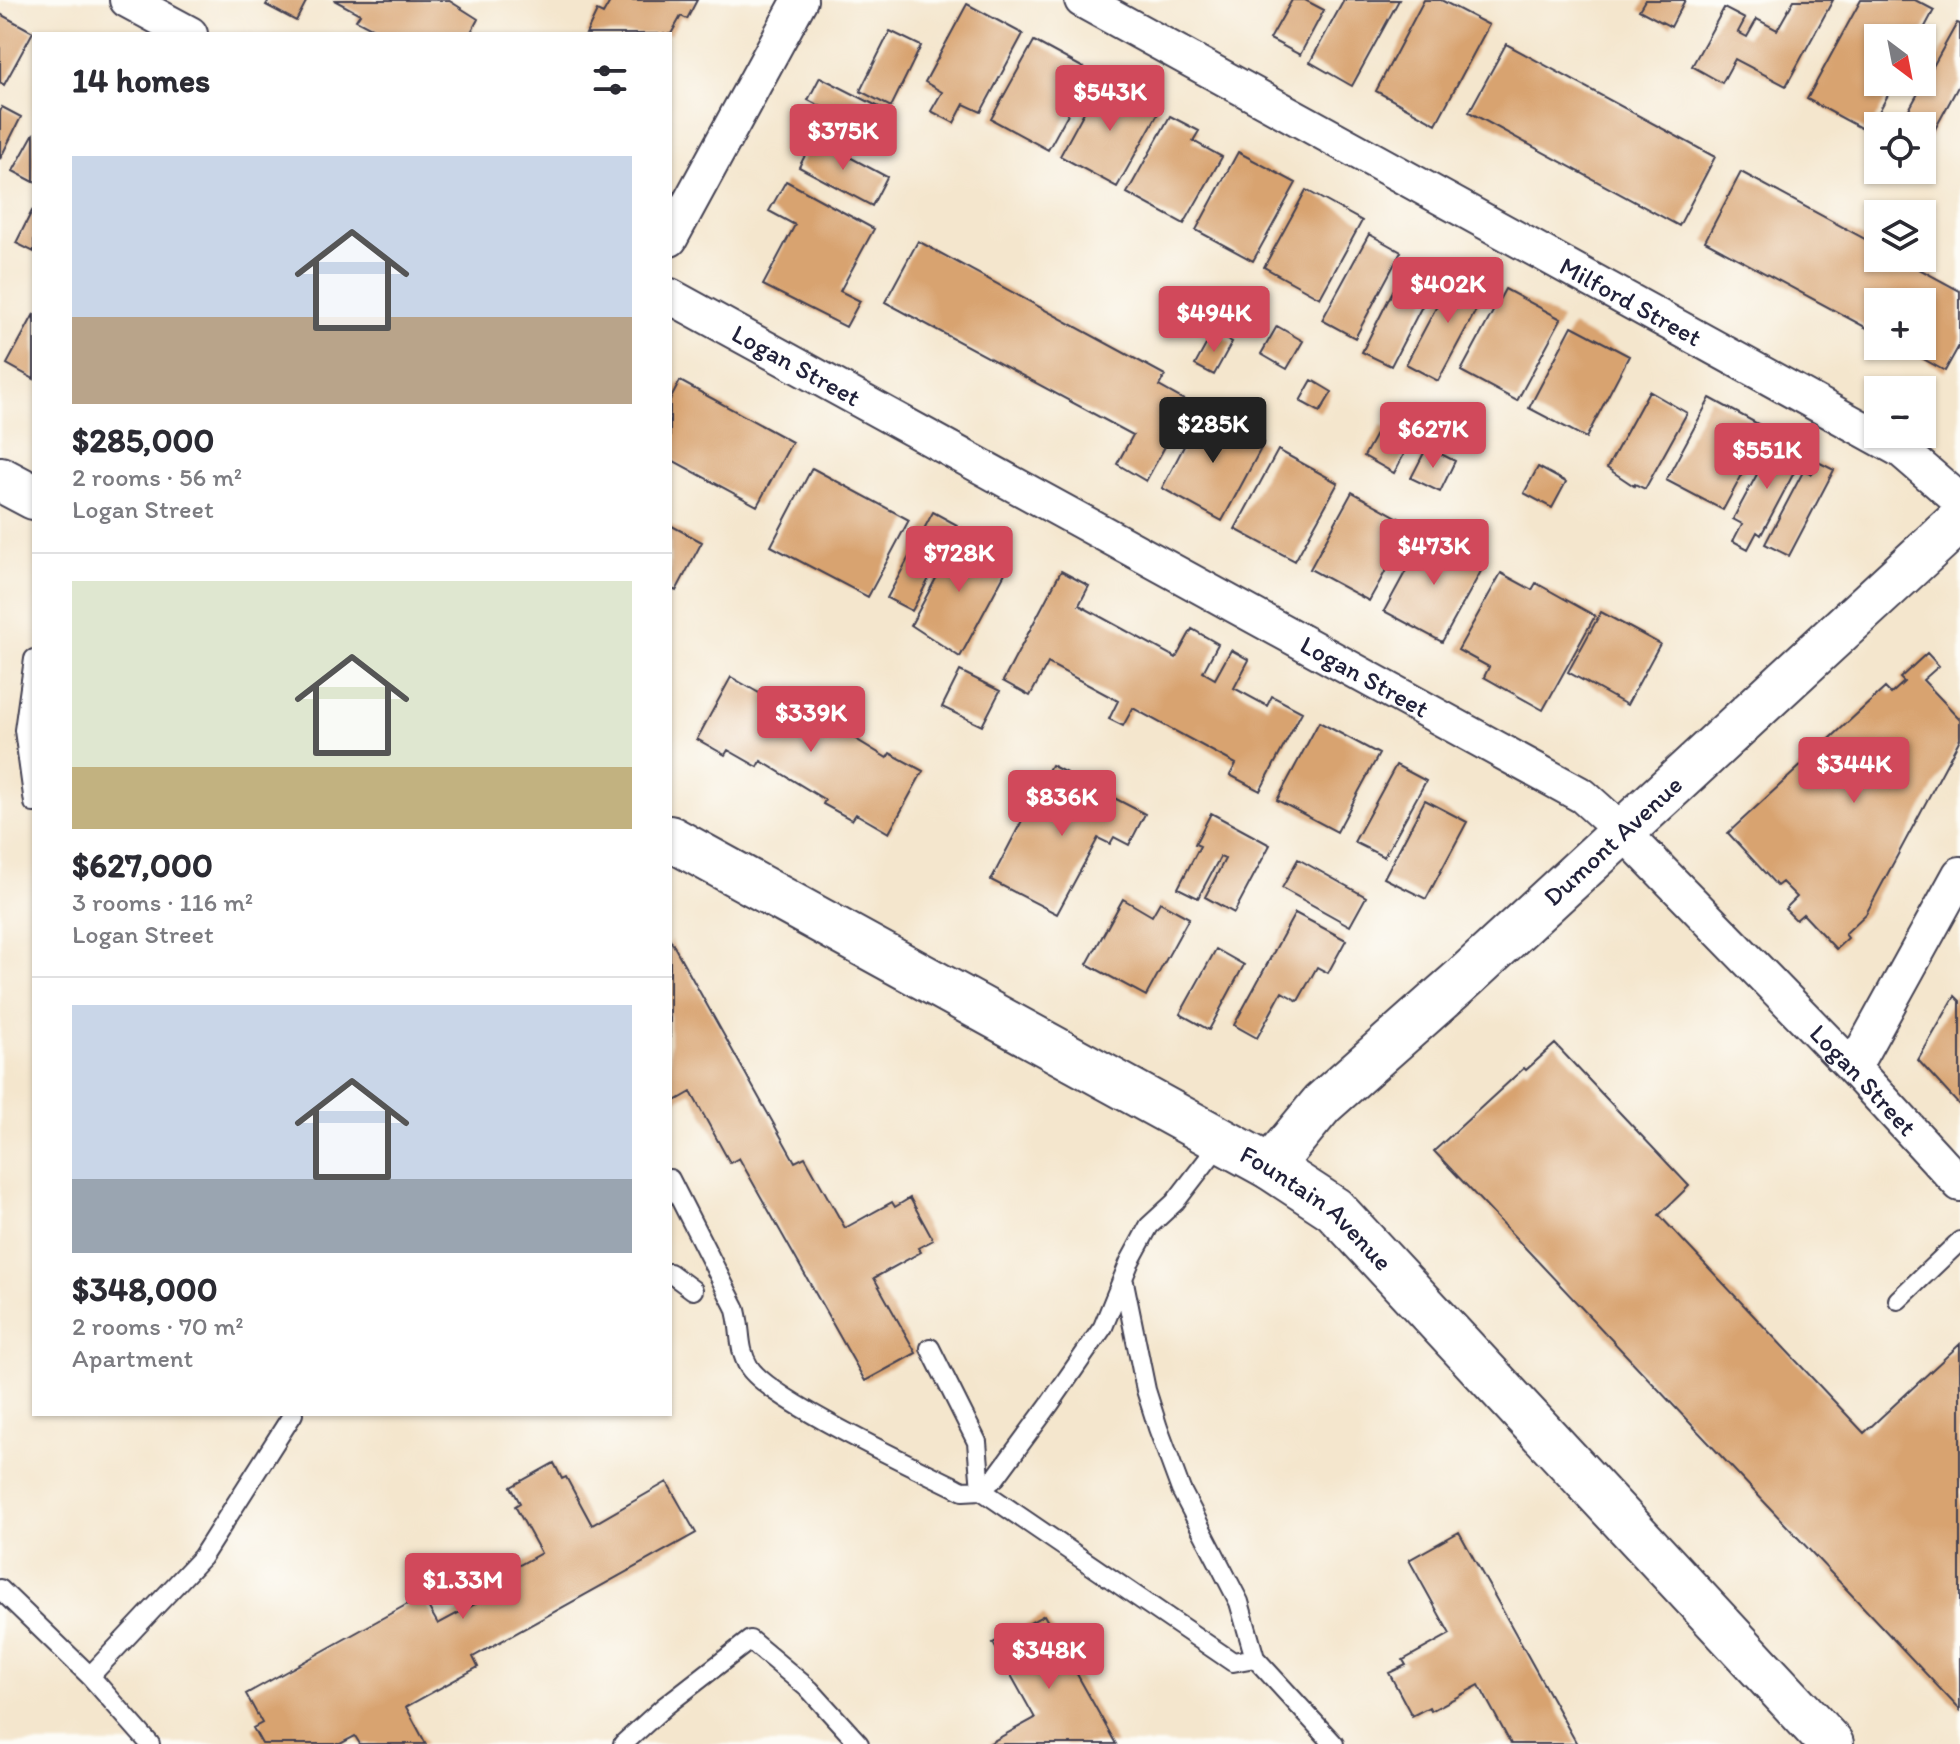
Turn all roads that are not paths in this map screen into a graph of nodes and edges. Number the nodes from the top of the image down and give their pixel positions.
1 (127, 0) edge
2 (800, 0) edge
3 (1082, 0) edge
4 (186, 32) edge
5 (672, 235) edge
6 (672, 297) edge
7 (0, 479) edge
8 (32, 496) edge
9 (1960, 501) edge
10 (1960, 520) edge
11 (32, 673) edge
12 (32, 788) edge
13 (1623, 832) junction
14 (672, 839) edge
15 (1960, 874) edge
16 (1853, 1068) junction
17 (1222, 1140) junction
18 (1270, 1167) junction
19 (672, 1183) edge
20 (1960, 1184) edge
21 (1960, 1241) edge
22 (672, 1274) edge
23 (1123, 1279) junction
24 (693, 1290) dead end
25 (1898, 1300) dead end
26 (930, 1348) dead end
27 (292, 1416) edge
28 (981, 1490) junction
29 (0, 1589) edge
30 (1255, 1658) junction
31 (90, 1676) junction
32 (150, 1744) edge
33 (623, 1744) edge
34 (859, 1744) edge
35 (1334, 1744) edge
36 (1831, 1744) edge

1 - 4 street
2 - 5 street
3 - 9 street, Milford Street
6 - 13 street, Logan Street
7 - 8 street
10 - 13 street, Dumont Avenue
11 - 12 lane
13 - 16 street, Logan Street
13 - 18 street, Dumont Avenue
14 - 17 street, Fountain Avenue
15 - 16 street
16 - 20 street, Logan Street
17 - 18 street, Fountain Avenue
17 - 23 lane
18 - 36 street, Fountain Avenue
19 - 28 lane
21 - 25 lane
22 - 24 lane
23 - 28 lane
23 - 30 lane
26 - 28 lane
27 - 31 lane
28 - 30 lane
29 - 31 lane
30 - 35 lane
31 - 32 lane
33 - 34 lane

